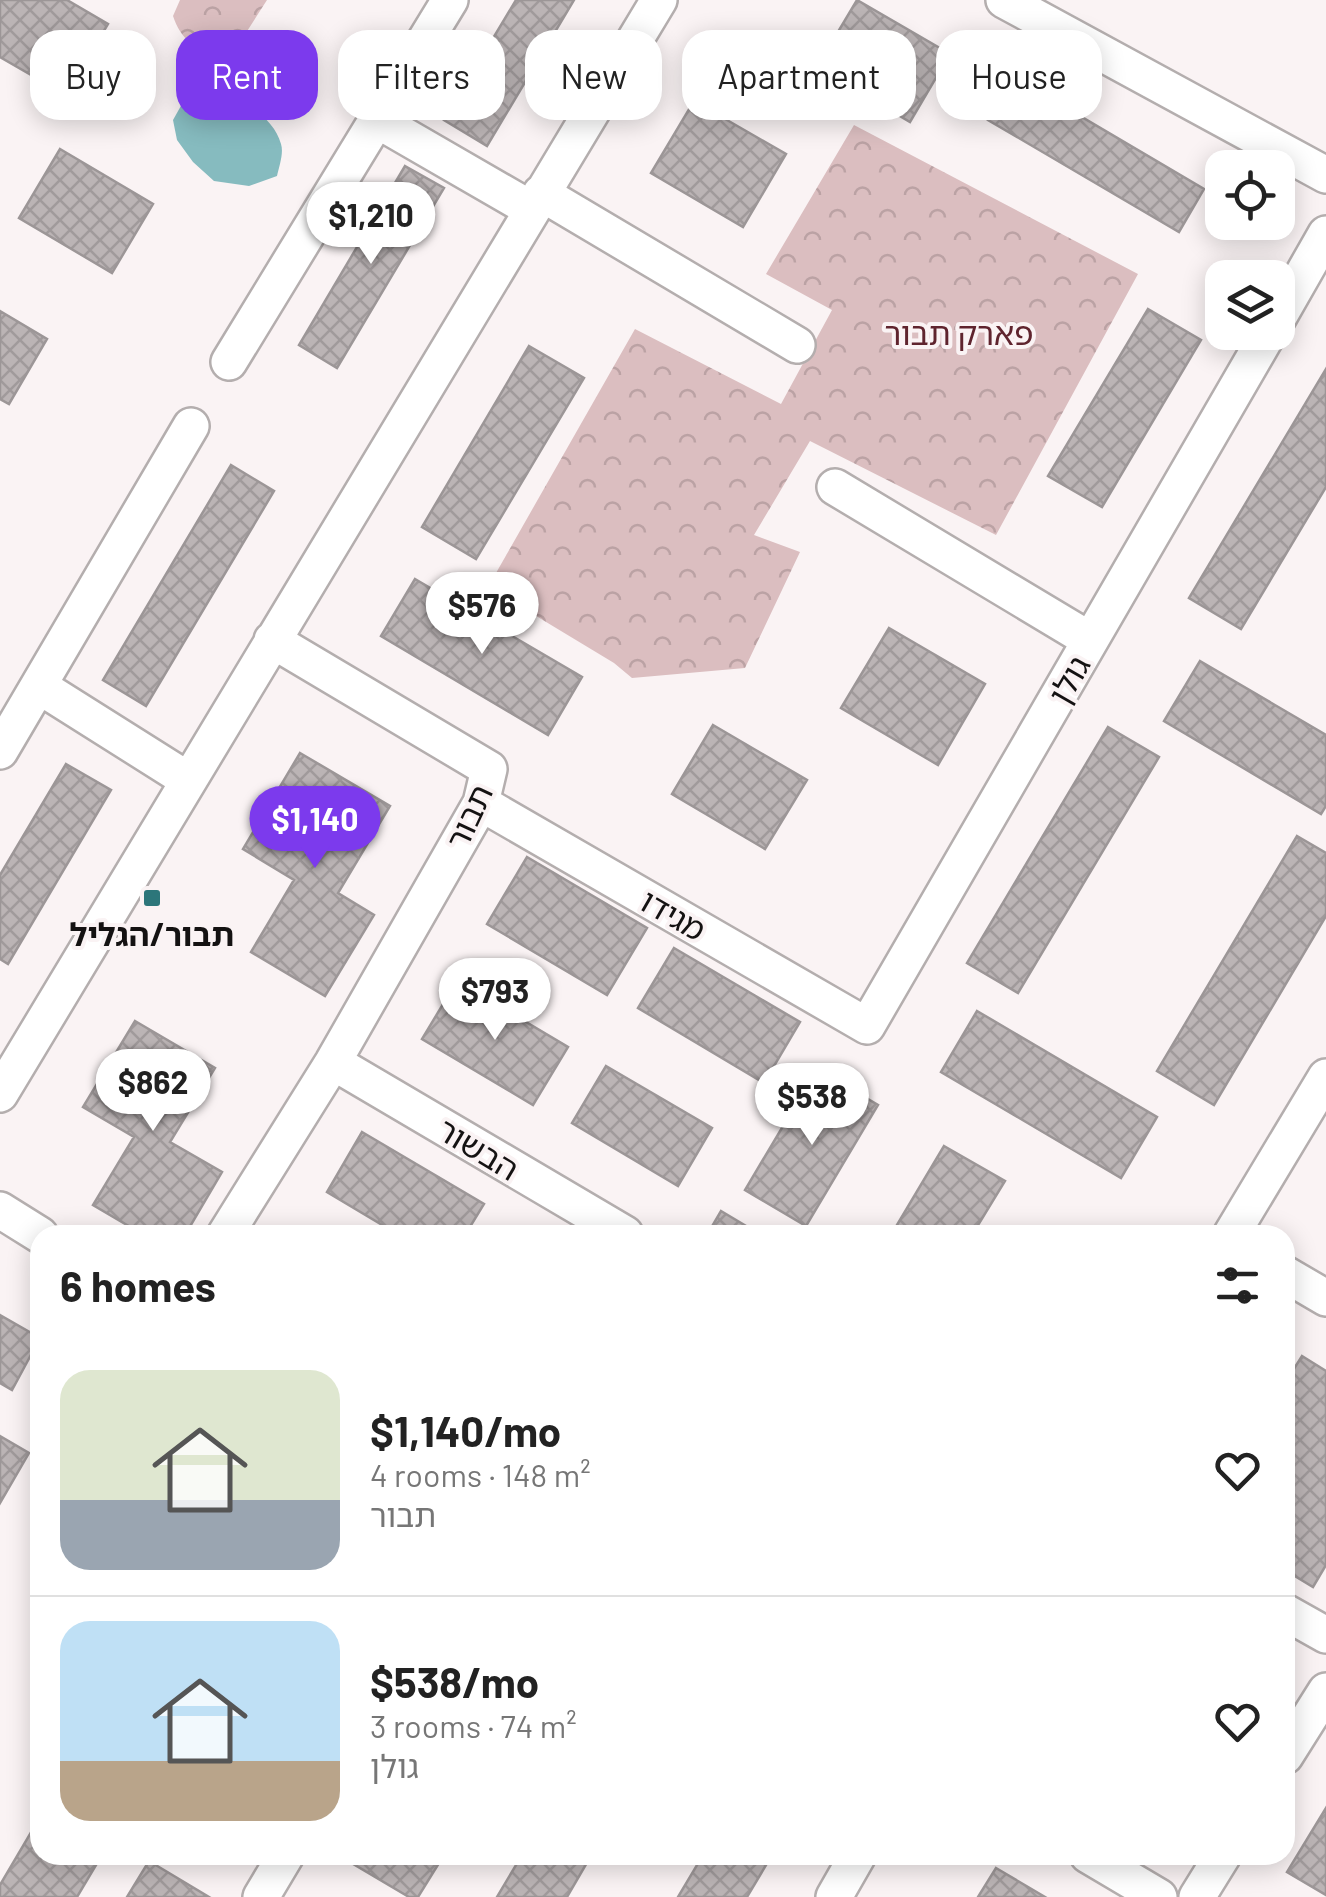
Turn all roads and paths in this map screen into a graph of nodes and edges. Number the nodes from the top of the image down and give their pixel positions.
1 (450, 0) edge
2 (659, 0) edge
3 (1004, 0) edge
4 (432, 30) edge
5 (377, 120) joint
6 (1326, 175) edge
7 (536, 201) junction
8 (1326, 234) edge
9 (1295, 288) edge
10 (797, 345) dead end
11 (1259, 350) edge
12 (229, 362) dead end
13 (191, 426) dead end
14 (835, 487) dead end
15 (272, 640) junction
16 (1090, 640) junction
17 (38, 686) junction
18 (0, 752) edge
19 (188, 780) junction
20 (481, 803) junction
21 (867, 1026) joint
22 (333, 1062) junction
23 (1326, 1077) edge
24 (0, 1094) edge
25 (0, 1210) edge
26 (231, 1225) edge
27 (610, 1225) edge
28 (1237, 1225) edge
29 (30, 1229) edge
30 (1295, 1280) edge
31 (1326, 1298) edge
32 (1295, 1618) edge
33 (1326, 1635) edge
34 (1326, 1690) edge
35 (1295, 1740) edge
36 (280, 1865) edge
37 (852, 1865) edge
38 (1105, 1865) edge
39 (1217, 1865) edge
40 (261, 1897) edge
41 (834, 1897) edge
42 (1160, 1897) edge
43 (1196, 1897) edge

1 - 4 street
2 - 7 street
3 - 6 street
5 - 7 street
5 - 12 street
7 - 10 street
7 - 15 street
8 - 9 street
11 - 16 street, גולן
13 - 17 street
14 - 16 street
15 - 19 street
15 - 20 street, תבור
16 - 21 street, גולן
17 - 18 street
17 - 19 street
19 - 24 street
20 - 21 street, מגידו
20 - 22 street, תבור
22 - 26 street, תבור
22 - 27 street, הבשור
23 - 28 street
25 - 29 street
30 - 31 street
32 - 33 street
34 - 35 street
36 - 40 street
37 - 41 street
38 - 42 street
39 - 43 street

